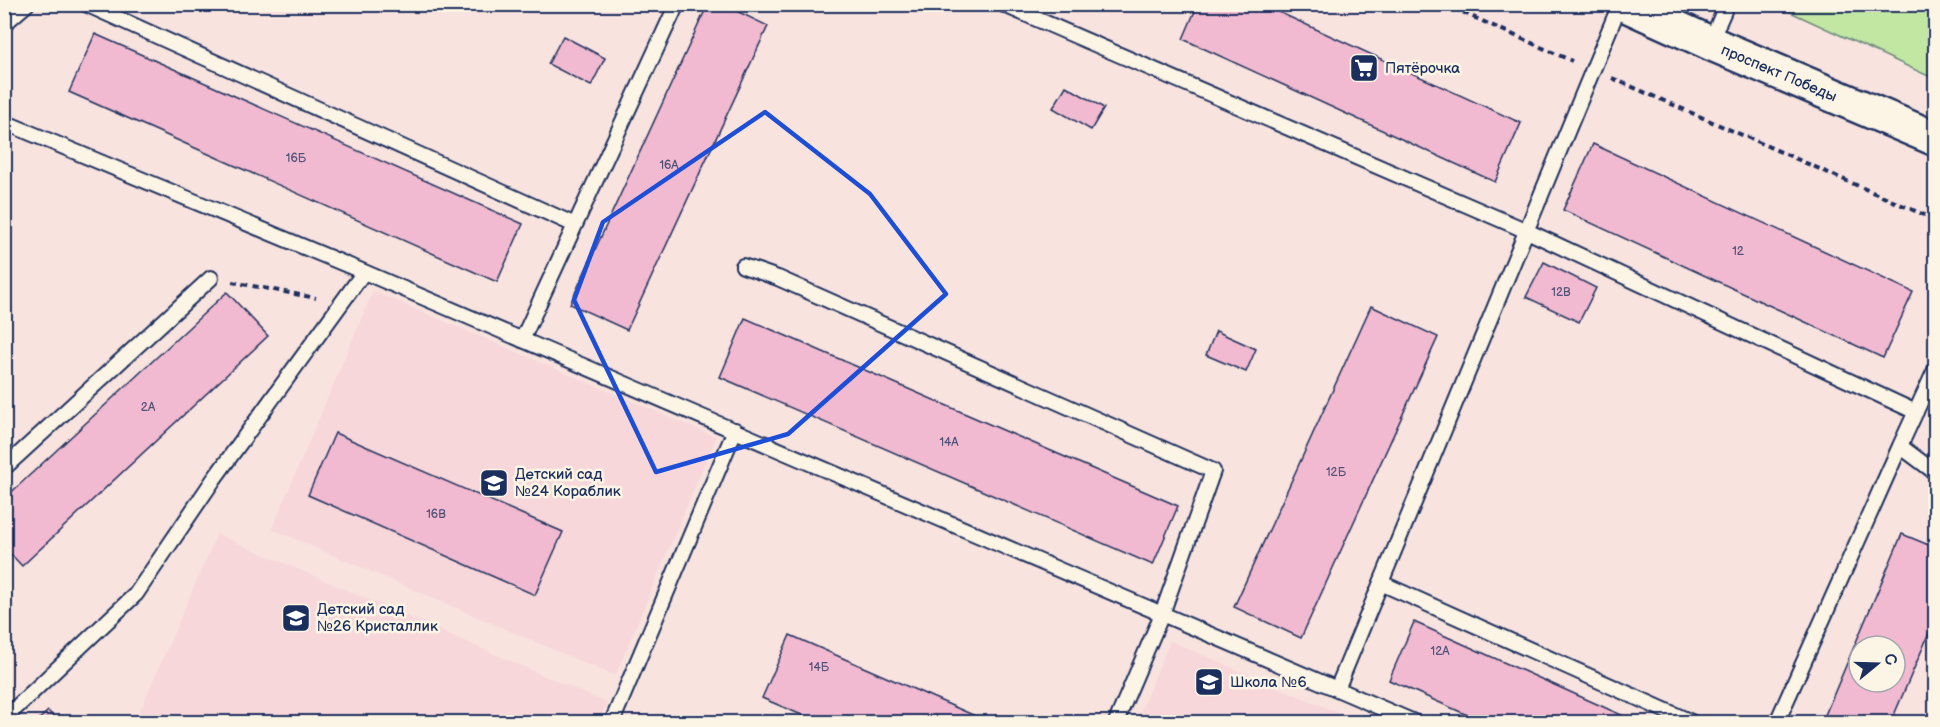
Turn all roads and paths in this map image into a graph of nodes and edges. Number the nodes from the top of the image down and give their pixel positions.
1 (27, 4) edge
2 (86, 4) edge
3 (676, 4) edge
4 (1002, 4) edge
5 (1444, 4) edge
6 (1622, 4) edge
7 (1727, 4) edge
8 (4, 24) edge
9 (1710, 43) junction
10 (1593, 70) junction
11 (4, 122) edge
12 (1935, 139) edge
13 (1935, 220) edge
14 (575, 225) junction
15 (1527, 231) junction
16 (742, 266) dead end
17 (364, 272) junction
18 (211, 278) joint
19 (342, 303) junction
20 (522, 340) junction
21 (1935, 368) edge
22 (1916, 412) junction
23 (735, 430) junction
24 (1900, 446) junction
25 (4, 468) edge
26 (1935, 473) edge
27 (1381, 584) junction
28 (1162, 614) junction
29 (1337, 689) junction
30 (4, 719) edge
31 (612, 723) edge
32 (1116, 723) edge
33 (1414, 723) edge
34 (1691, 723) edge
35 (1776, 723) edge

1 - 8 lane
2 - 14 lane
3 - 14 lane
4 - 15 lane
5 - 10 path
6 - 9 main road, проспект Победы
6 - 10 lane
7 - 9 lane
9 - 12 main road, проспект Победы
10 - 13 path
10 - 15 lane
11 - 17 lane
14 - 20 lane
15 - 22 lane
15 - 27 lane
16 - 28 lane
17 - 19 lane
17 - 20 lane
18 - 19 path
18 - 25 lane
19 - 30 lane
20 - 23 lane
21 - 22 lane
22 - 24 lane
23 - 28 lane
23 - 31 lane
24 - 26 lane
24 - 35 lane
27 - 29 lane
27 - 34 lane
28 - 29 lane
28 - 32 lane
29 - 33 lane

